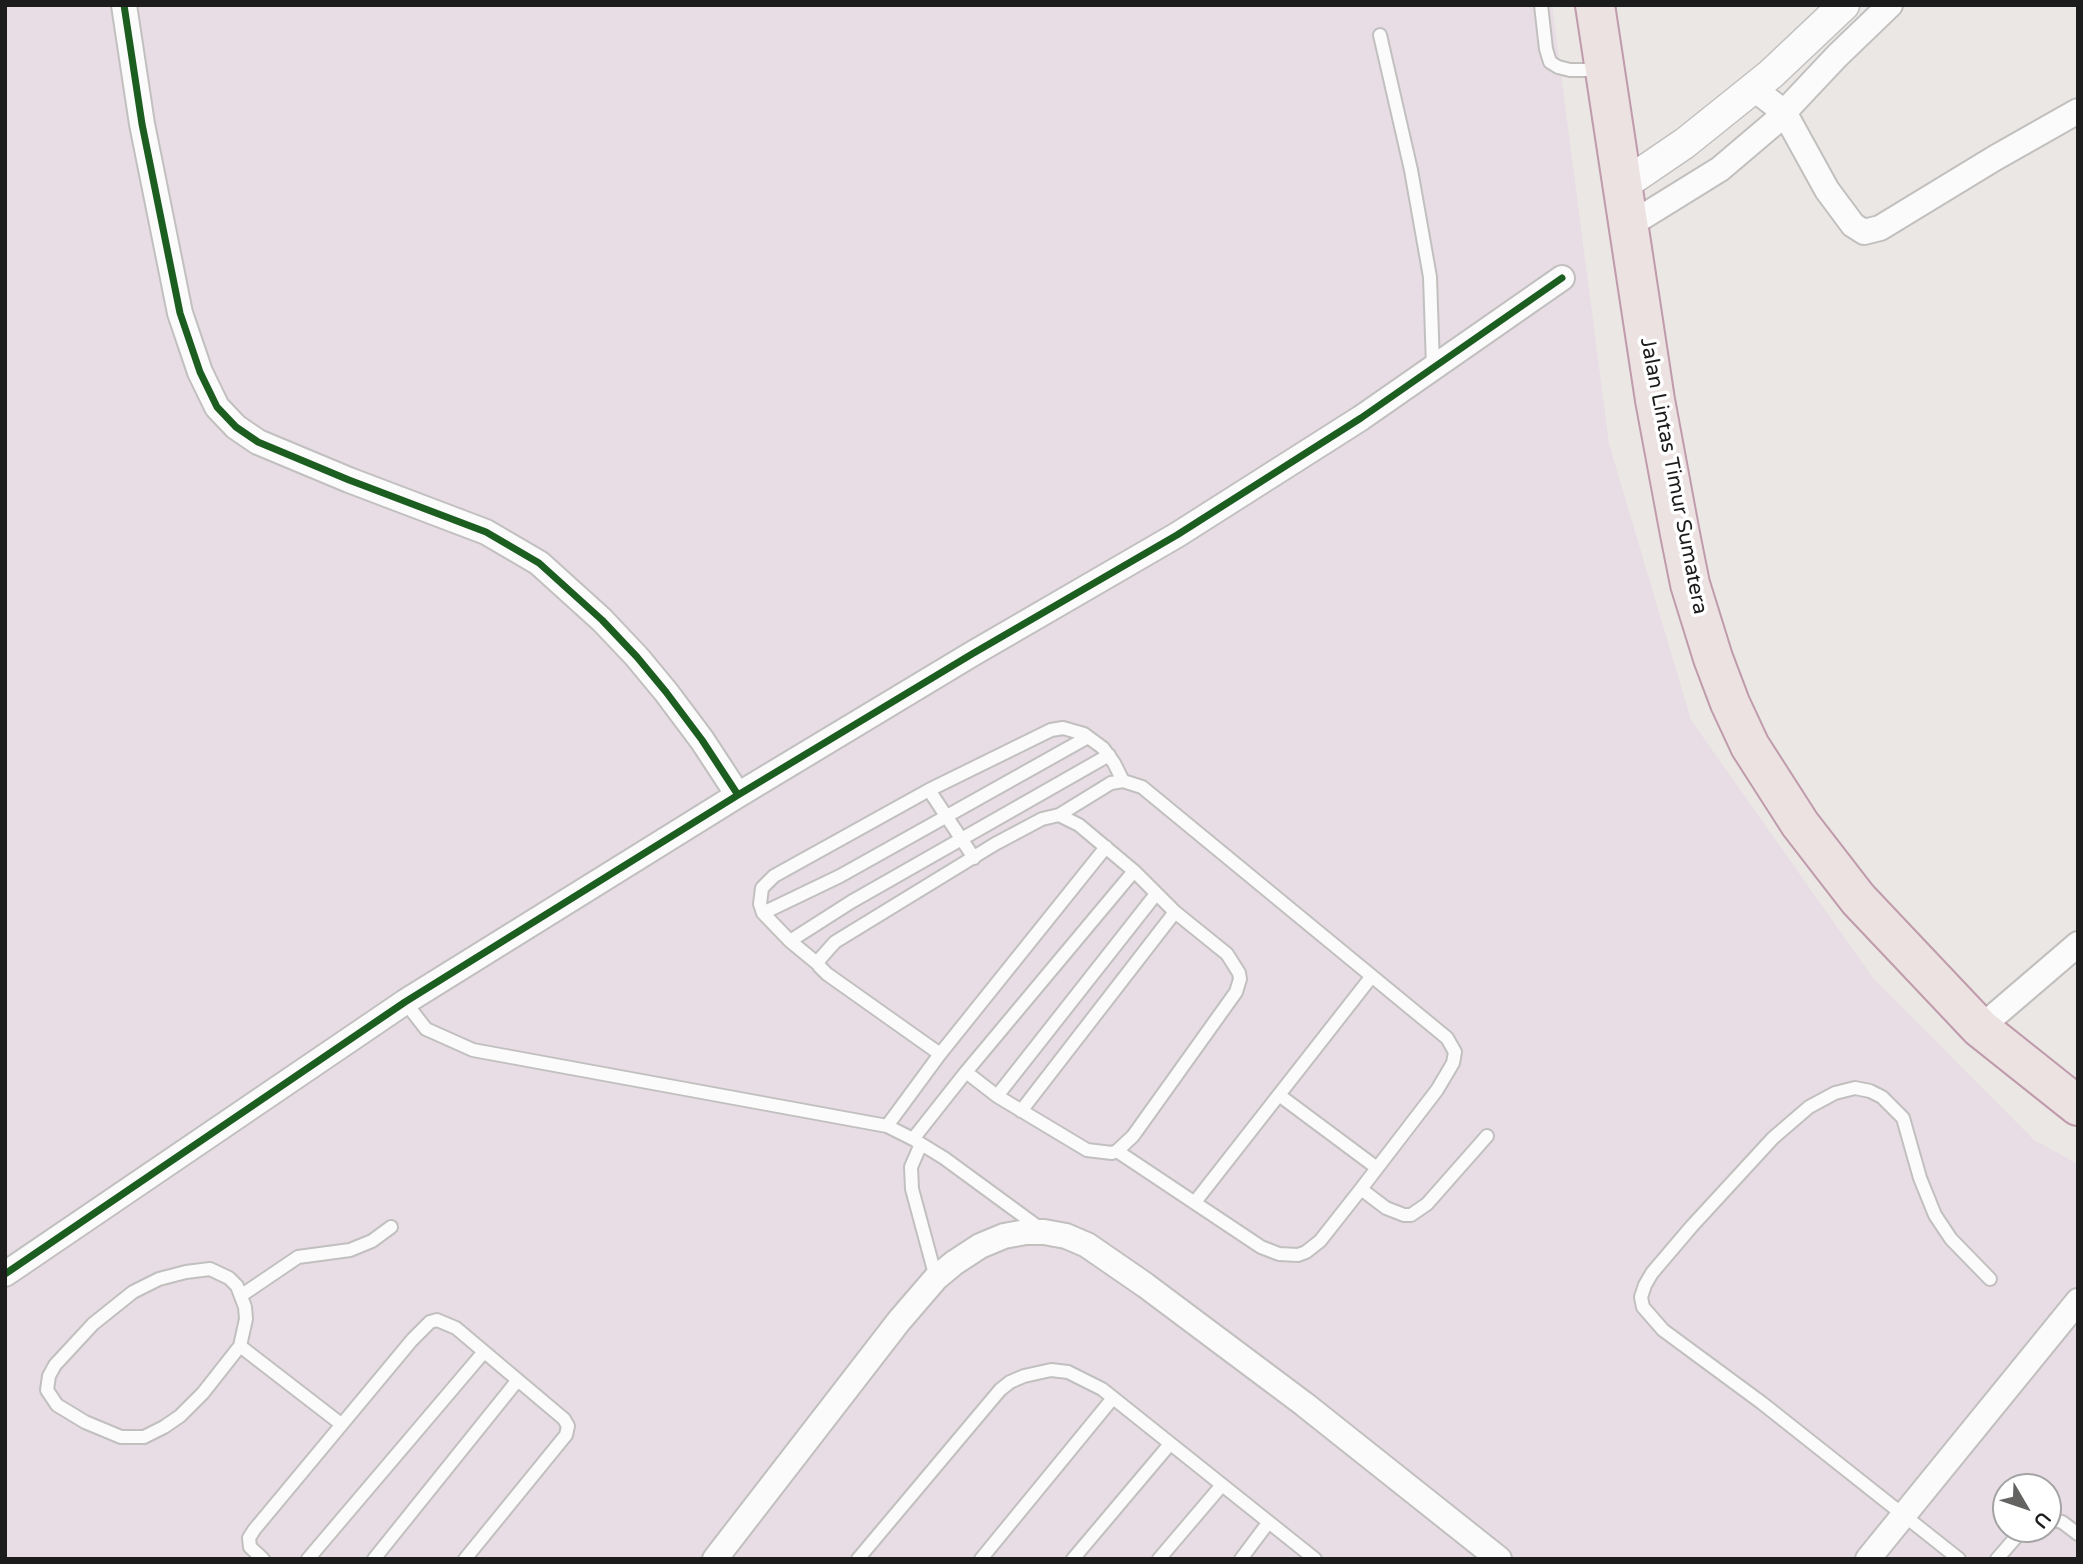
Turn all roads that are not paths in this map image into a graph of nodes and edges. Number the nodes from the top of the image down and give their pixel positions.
1 (124, 5) edge
2 (1541, 5) edge
3 (1595, 5) edge
4 (1844, 5) edge
5 (1890, 5) edge
6 (1380, 35) dead end
7 (1603, 70) junction
8 (1753, 88) junction
9 (2078, 111) edge
10 (1784, 112) junction
11 (1622, 186) junction
12 (1628, 226) junction
13 (1562, 278) dead end
14 (1433, 366) junction
15 (1088, 737) junction
16 (1109, 755) junction
17 (1123, 781) junction
18 (929, 790) junction
19 (738, 795) junction
20 (1059, 815) junction
21 (946, 816) junction
22 (962, 839) junction
23 (1106, 847) junction
24 (974, 858) junction
25 (1133, 871) junction
26 (1156, 894) junction
27 (1175, 912) junction
28 (763, 913) junction
29 (790, 941) junction
30 (2078, 944) edge
31 (818, 964) junction
32 (1372, 976) junction
33 (405, 1003) junction
34 (1980, 1028) junction
35 (940, 1054) junction
36 (966, 1072) junction
37 (1279, 1095) junction
38 (997, 1096) junction
39 (2078, 1106) edge
40 (1021, 1111) junction
41 (887, 1126) junction
42 (1487, 1136) dead end
43 (917, 1141) junction
44 (1117, 1151) junction
45 (1377, 1168) junction
46 (1360, 1189) junction
47 (1195, 1202) junction
48 (391, 1227) dead end
49 (1044, 1232) junction
50 (5, 1274) edge
51 (936, 1278) junction
52 (1990, 1279) dead end
53 (242, 1296) junction
54 (2078, 1301) edge
55 (240, 1346) junction
56 (483, 1353) junction
57 (517, 1381) junction
58 (1113, 1398) junction
59 (341, 1424) junction
60 (1170, 1444) junction
61 (1222, 1485) junction
62 (1904, 1516) junction
63 (1268, 1522) junction
64 (2062, 1522) edge
65 (2078, 1534) edge
66 (2011, 1543) edge
67 (262, 1559) edge
68 (309, 1559) edge
69 (374, 1559) edge
70 (465, 1559) edge
71 (715, 1559) edge
72 (858, 1559) edge
73 (981, 1559) edge
74 (1073, 1559) edge
75 (1159, 1559) edge
76 (1241, 1559) edge
77 (1315, 1559) edge
78 (1499, 1559) edge
79 (1868, 1559) edge
80 (1959, 1559) edge
81 (1997, 1559) edge

1 - 19 street
2 - 7 lane
3 - 7 highway, Jalan Lintas Timur Sumatera
4 - 8 street
5 - 10 street
6 - 14 lane
7 - 11 highway, Jalan Lintas Timur Sumatera
8 - 10 street
8 - 11 street
9 - 10 street
10 - 12 street
11 - 12 highway, Jalan Lintas Timur Sumatera
12 - 34 highway, Jalan Lintas Timur Sumatera
13 - 14 street
14 - 19 street
15 - 16 lane
15 - 18 lane
15 - 21 lane
16 - 17 lane
16 - 22 lane
17 - 20 lane
17 - 32 lane
18 - 21 lane
18 - 28 lane
19 - 33 street
20 - 23 lane
20 - 24 lane
21 - 22 lane
21 - 28 lane
22 - 24 lane
22 - 29 lane
23 - 25 lane
23 - 35 lane
24 - 31 lane
25 - 26 lane
25 - 36 lane
26 - 27 lane
26 - 38 lane
27 - 40 lane
27 - 44 lane
28 - 29 lane
29 - 31 lane
30 - 34 street
31 - 35 lane
32 - 37 lane
32 - 45 lane
33 - 41 lane
33 - 50 street
34 - 39 highway, Jalan Lintas Timur Sumatera
35 - 41 lane
36 - 38 lane
36 - 43 lane
37 - 45 lane
37 - 47 lane
38 - 40 lane
40 - 44 lane
41 - 43 lane
42 - 46 lane
43 - 49 lane
43 - 51 lane
44 - 47 lane
45 - 46 lane
46 - 47 lane
48 - 53 lane
49 - 51 street
49 - 78 street
51 - 71 street
52 - 62 lane
53 - 55 lane
53 - 55 lane
54 - 62 street
55 - 59 lane
56 - 57 lane
56 - 59 lane
56 - 68 lane
57 - 69 lane
57 - 70 lane
58 - 60 lane
58 - 72 lane
58 - 73 lane
59 - 67 lane
60 - 61 lane
60 - 74 lane
61 - 63 lane
61 - 75 lane
62 - 79 street
62 - 80 lane
63 - 76 lane
63 - 77 lane
64 - 65 lane
66 - 81 lane

